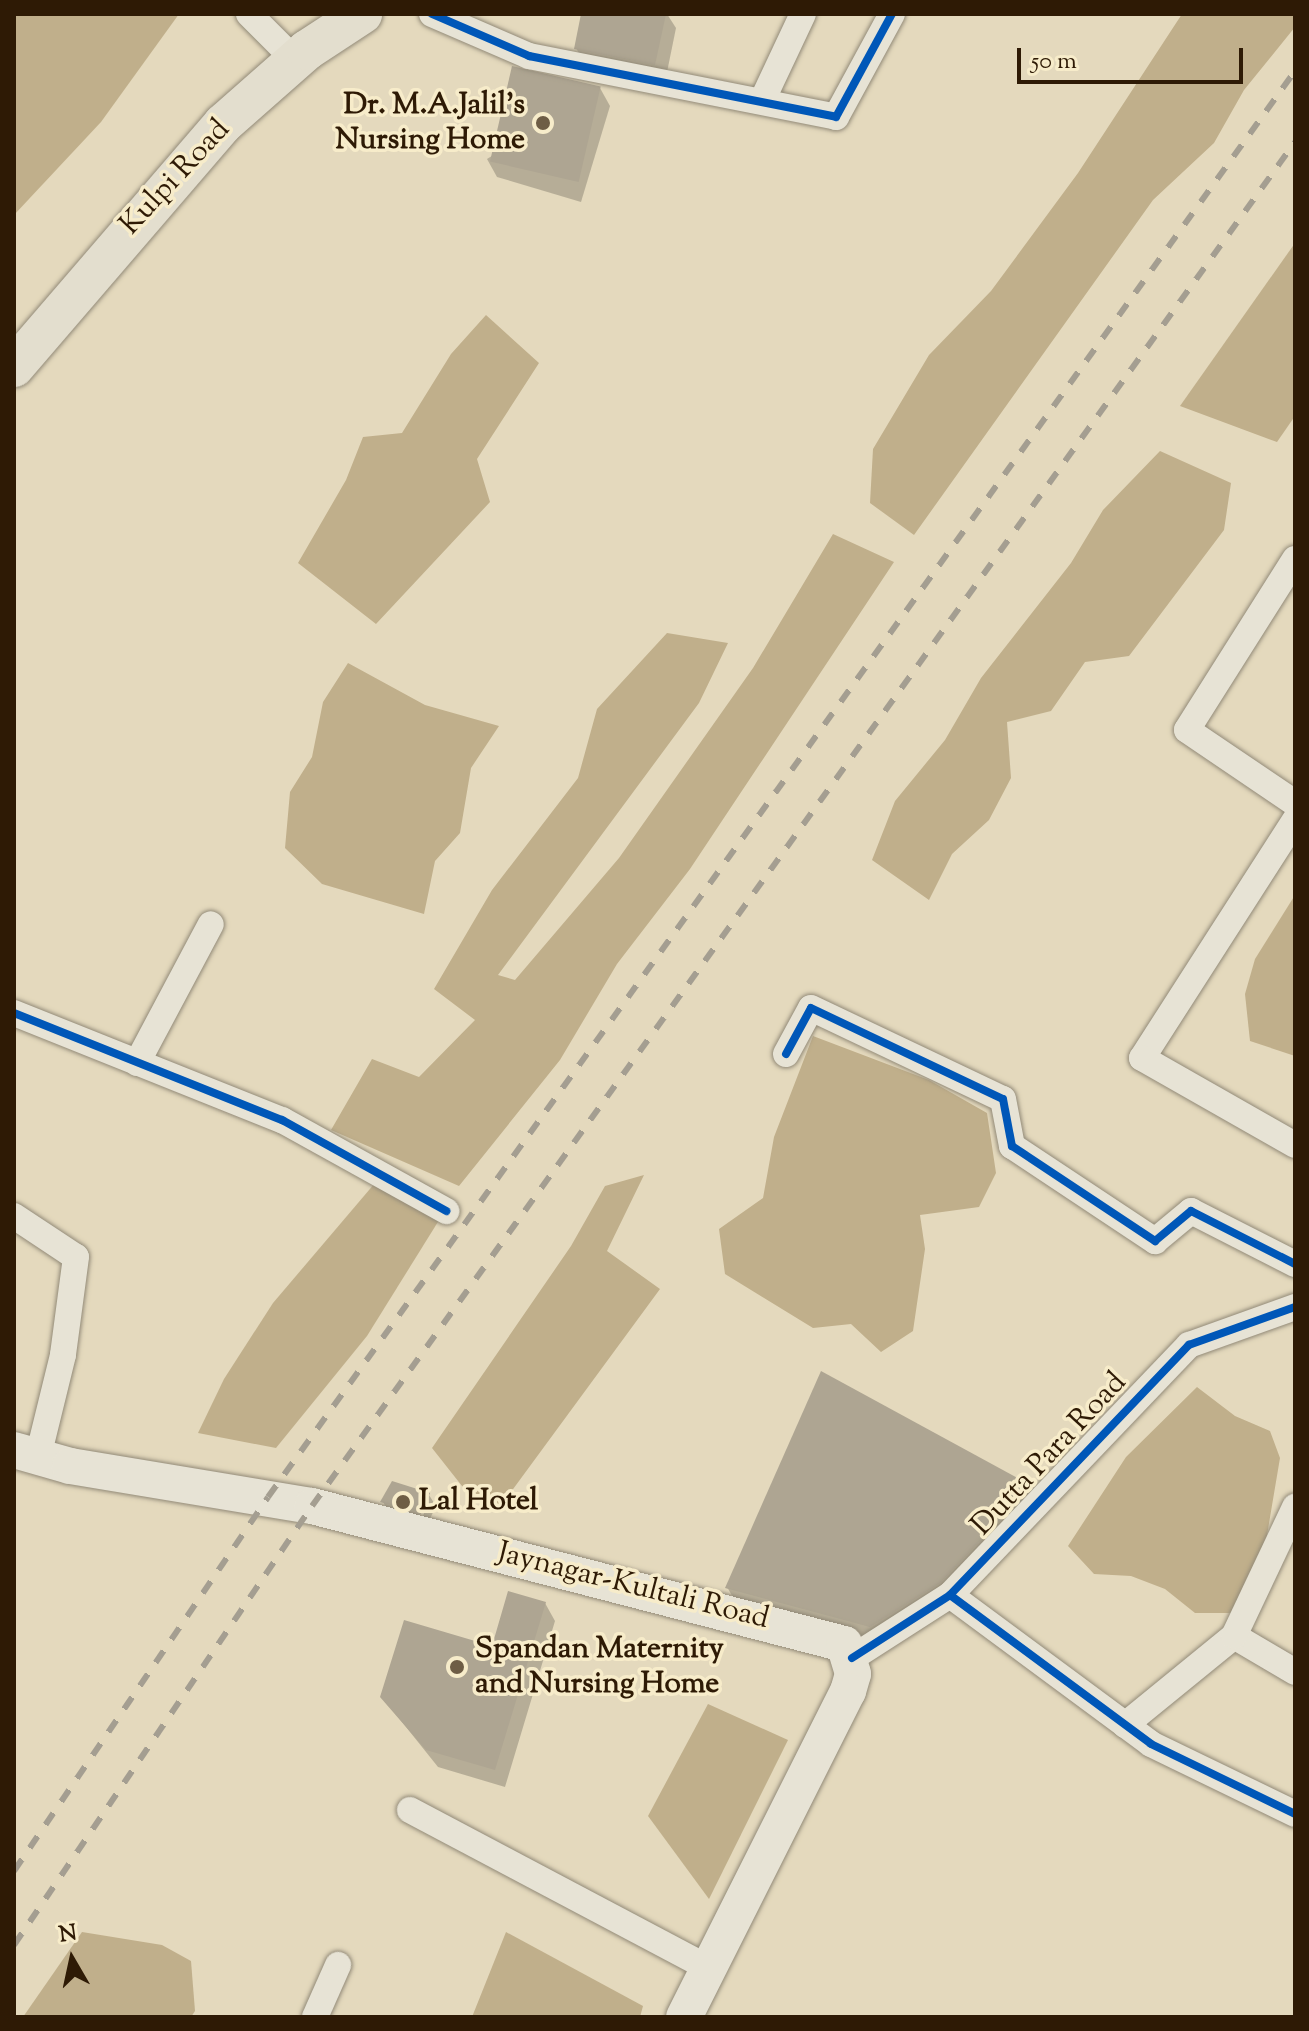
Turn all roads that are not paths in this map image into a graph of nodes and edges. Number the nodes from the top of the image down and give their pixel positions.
1 (249, 14) edge
2 (362, 14) edge
3 (432, 14) edge
4 (803, 14) edge
5 (892, 14) edge
6 (295, 60) junction
7 (762, 101) junction
8 (14, 367) edge
9 (1295, 559) edge
10 (1295, 803) edge
11 (1295, 820) edge
12 (211, 924) dead end
13 (14, 1013) edge
14 (786, 1054) dead end
15 (137, 1063) junction
16 (1295, 1145) edge
17 (446, 1211) dead end
18 (14, 1216) edge
19 (1295, 1264) edge
20 (1295, 1307) edge
21 (26, 1453) edge
22 (1295, 1507) edge
23 (950, 1595) junction
24 (1234, 1636) junction
25 (852, 1658) junction
26 (1295, 1672) edge
27 (1125, 1725) junction
28 (410, 1810) dead end
29 (1295, 1814) edge
30 (338, 1965) dead end
31 (709, 1968) junction
32 (315, 2017) edge
33 (684, 2017) edge

1 - 6 street
2 - 6 main road, Kulpi Road
3 - 7 street
4 - 7 street
5 - 7 street
6 - 8 main road, Kulpi Road
9 - 10 street
11 - 16 street
12 - 15 street
13 - 15 street
14 - 19 street
15 - 17 street
18 - 21 street
20 - 23 street, Dutta Para Road
21 - 25 main road, Jaynagar-Kultali Road
22 - 24 street
23 - 25 street, Dutta Para Road
23 - 27 street
24 - 26 street
24 - 27 street
25 - 31 main road
27 - 29 street
28 - 31 street
30 - 32 street
31 - 33 main road

